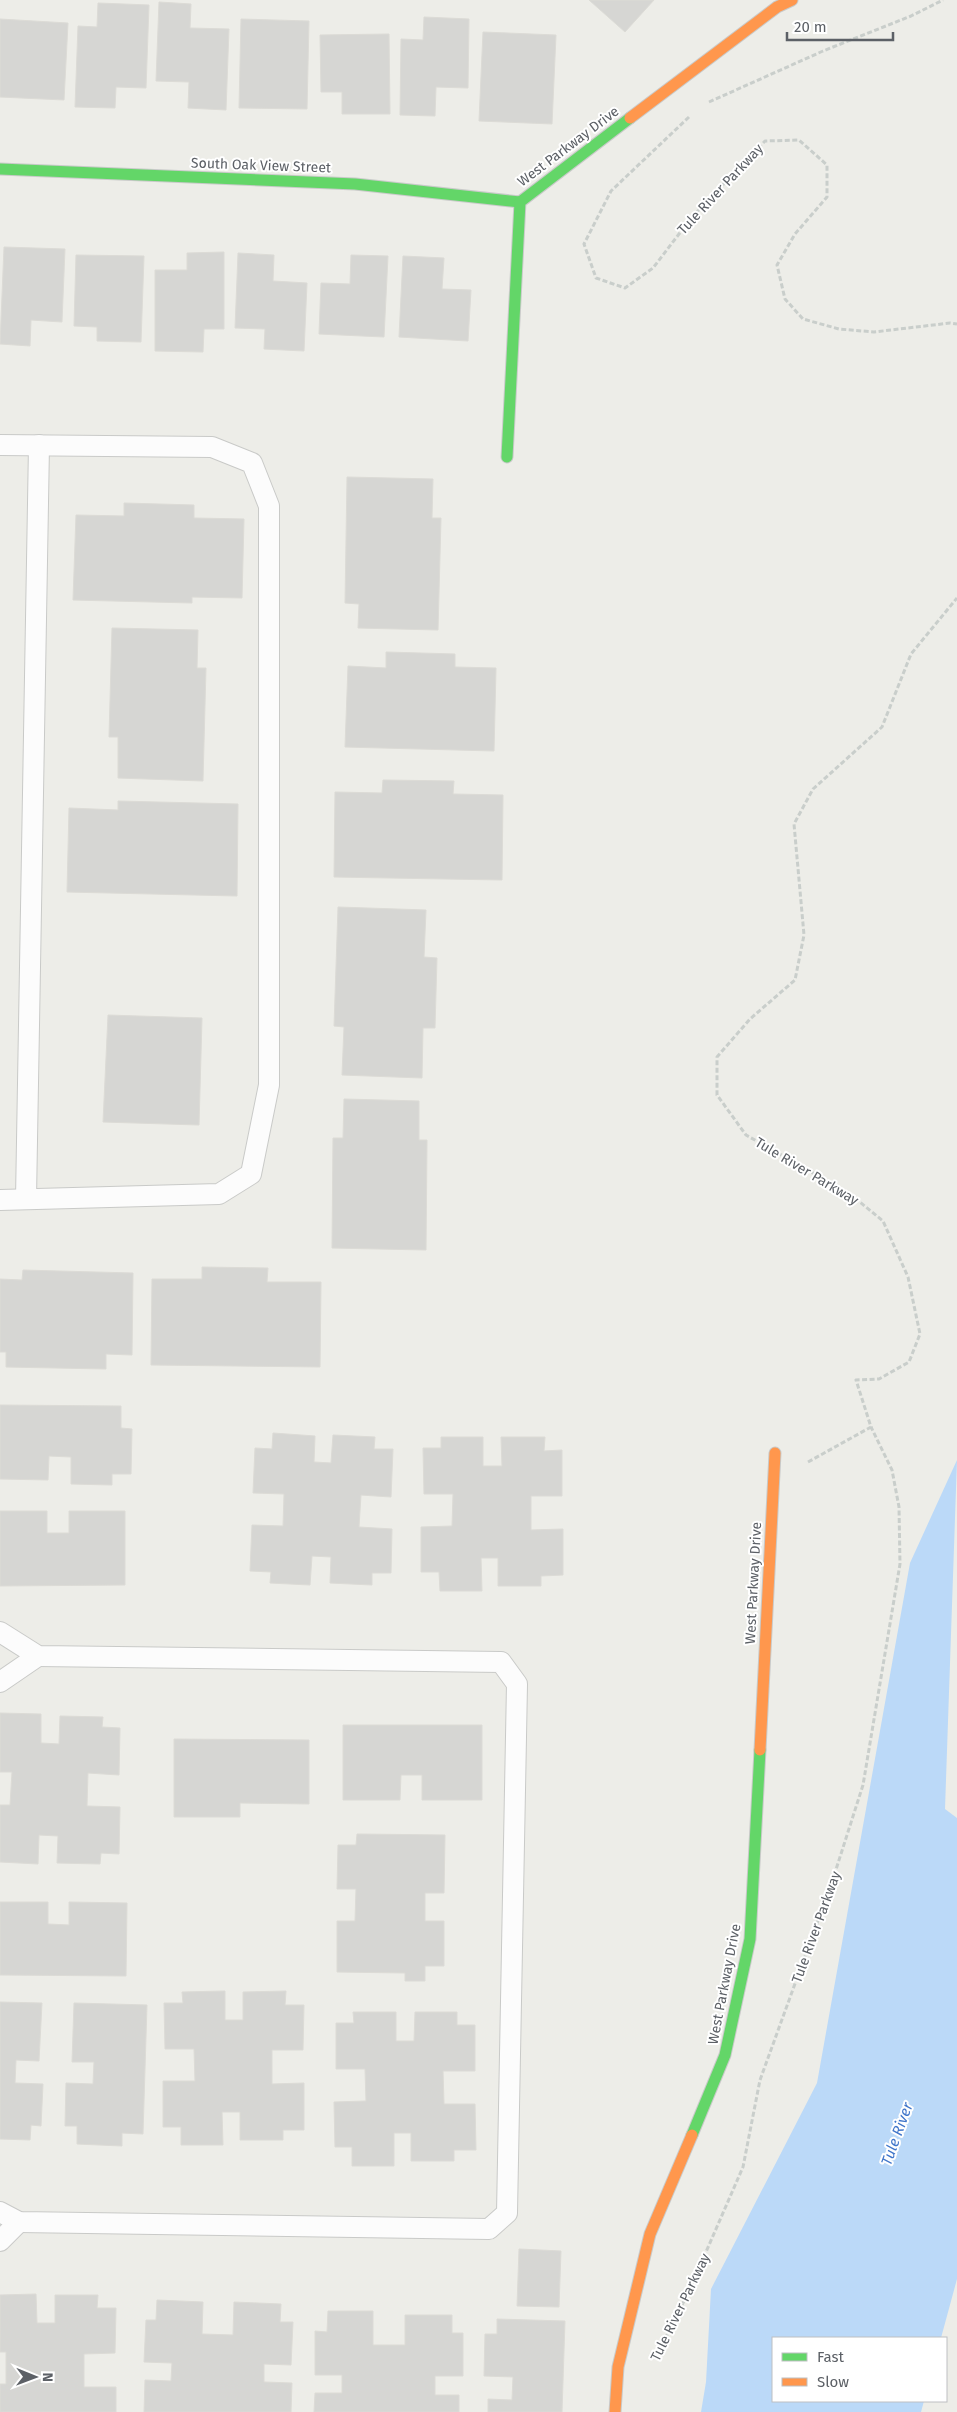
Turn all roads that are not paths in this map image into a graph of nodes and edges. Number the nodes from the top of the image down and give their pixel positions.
1 (792, 0) edge
2 (0, 169) edge
3 (520, 202) junction
4 (0, 445) edge
5 (39, 445) junction
6 (507, 457) dead end
7 (26, 1199) junction
8 (0, 1200) edge
9 (775, 1453) dead end
10 (0, 1632) edge
11 (38, 1656) junction
12 (0, 1682) edge
13 (0, 2212) edge
14 (19, 2222) junction
15 (0, 2241) edge
16 (615, 2412) edge

1 - 3 street, West Parkway Drive
2 - 3 street, South Oak View Street
3 - 6 street, West Parkway Drive
4 - 5 lane
5 - 7 lane
5 - 7 lane
7 - 8 lane
9 - 16 street, West Parkway Drive
10 - 11 lane
11 - 12 lane
11 - 14 lane
13 - 14 lane
14 - 15 lane

